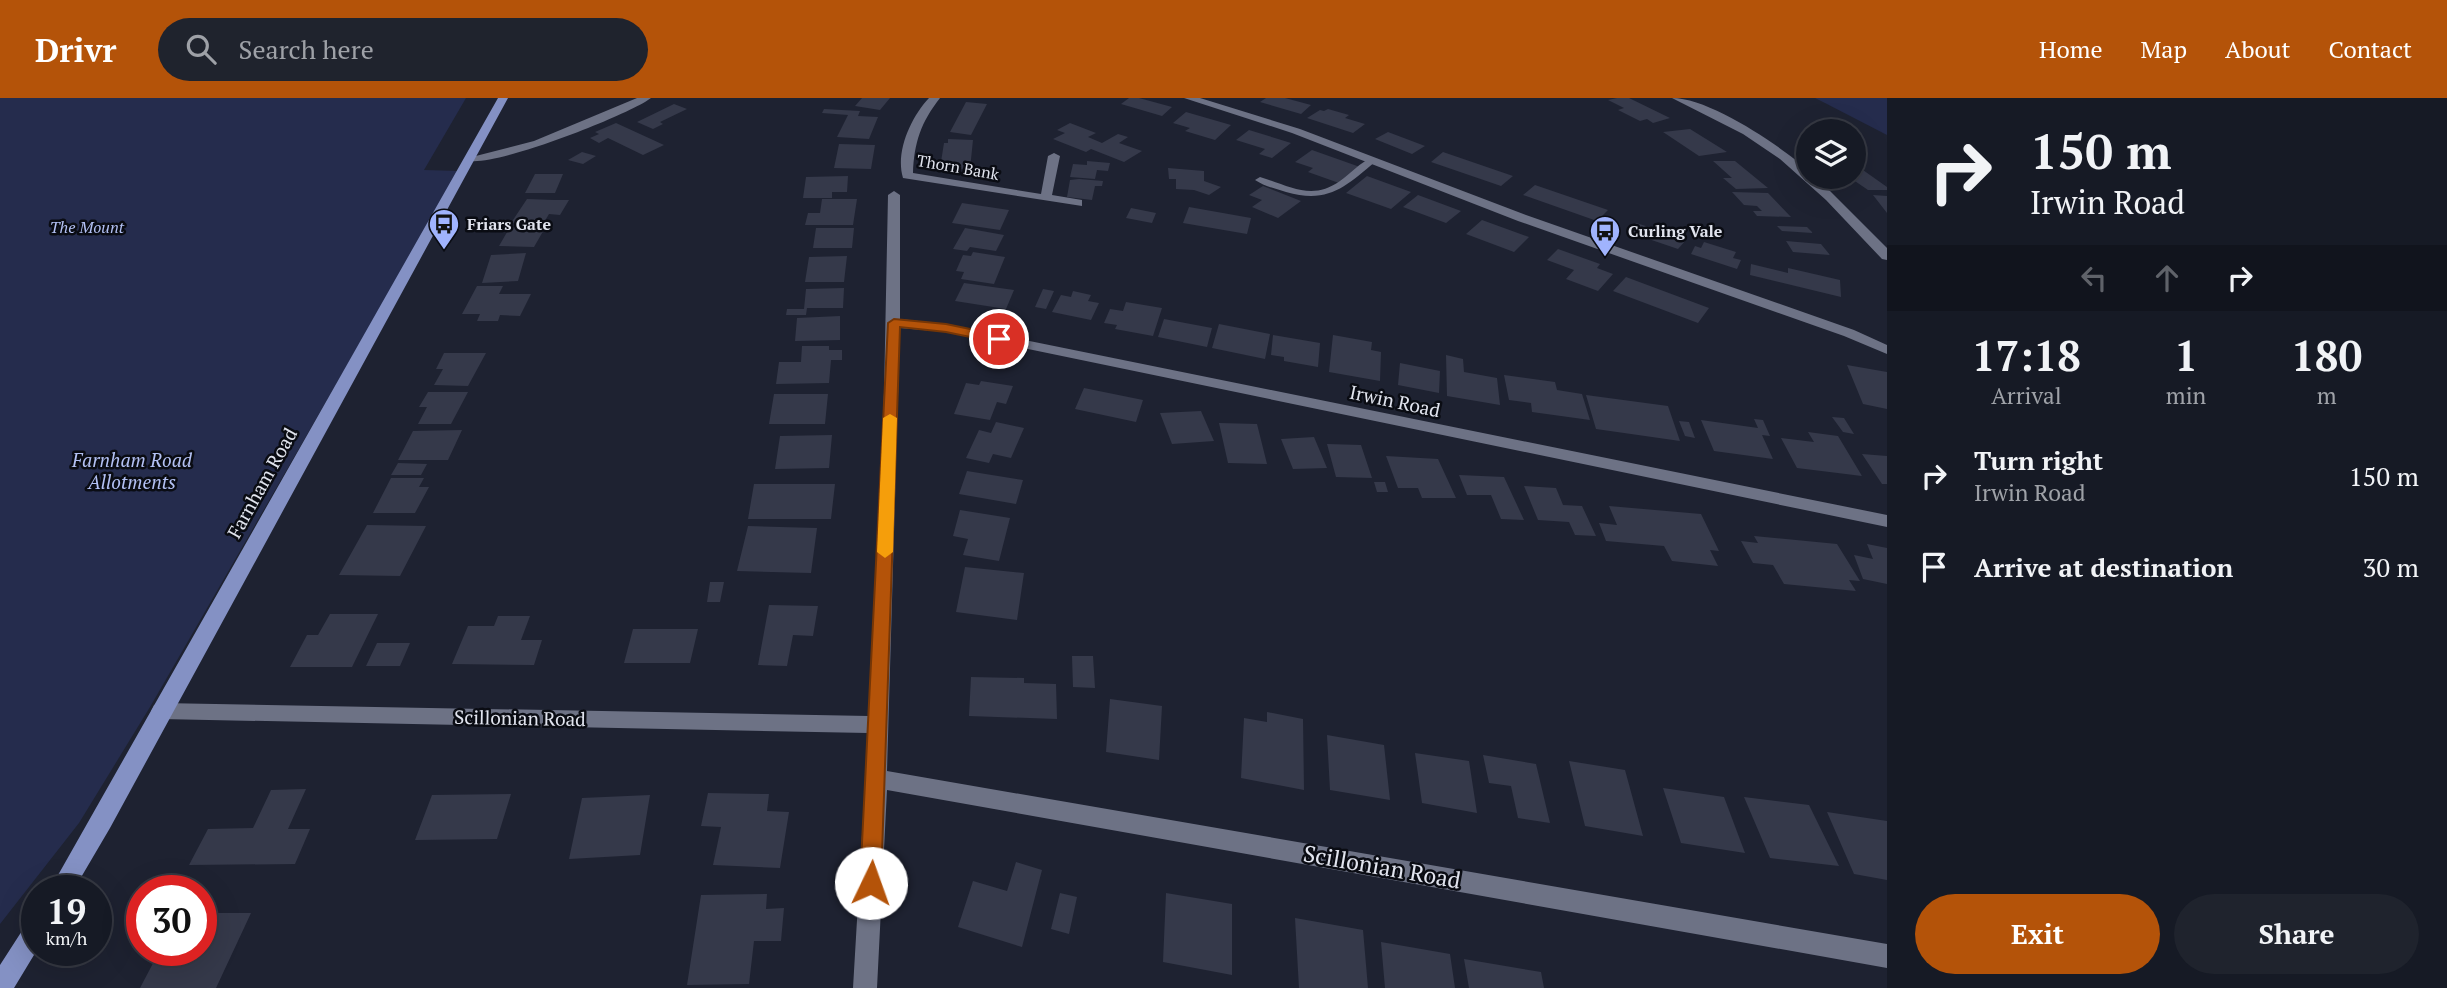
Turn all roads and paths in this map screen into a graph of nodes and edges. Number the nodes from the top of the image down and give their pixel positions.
1 (503, 98) edge
2 (646, 98) edge
3 (935, 98) edge
4 (1189, 98) edge
5 (1677, 98) edge
6 (1055, 156) dead end
7 (470, 159) junction
8 (1372, 160) junction
9 (1260, 180) dead end
10 (894, 195) dead end
11 (1046, 197) junction
12 (1078, 203) dead end
13 (1887, 256) edge
14 (894, 323) junction
15 (1883, 347) edge
16 (1887, 521) edge
17 (161, 711) junction
18 (878, 725) junction
19 (877, 779) junction
20 (70, 875) edge
21 (21, 954) edge
22 (1887, 956) edge
23 (0, 988) edge
24 (865, 988) edge

1 - 7 main road, Farnham Road
2 - 7 street
3 - 11 street, Thorn Bank
4 - 8 street
5 - 13 street
6 - 11 street
7 - 17 main road, Farnham Road
8 - 9 lane
8 - 15 street
10 - 14 street
11 - 12 street, Thorn Bank
14 - 16 street, Irwin Road
14 - 18 street
17 - 18 street, Scillonian Road
17 - 20 main road, Farnham Road
18 - 19 street
19 - 22 street, Scillonian Road
19 - 24 street
21 - 23 main road

